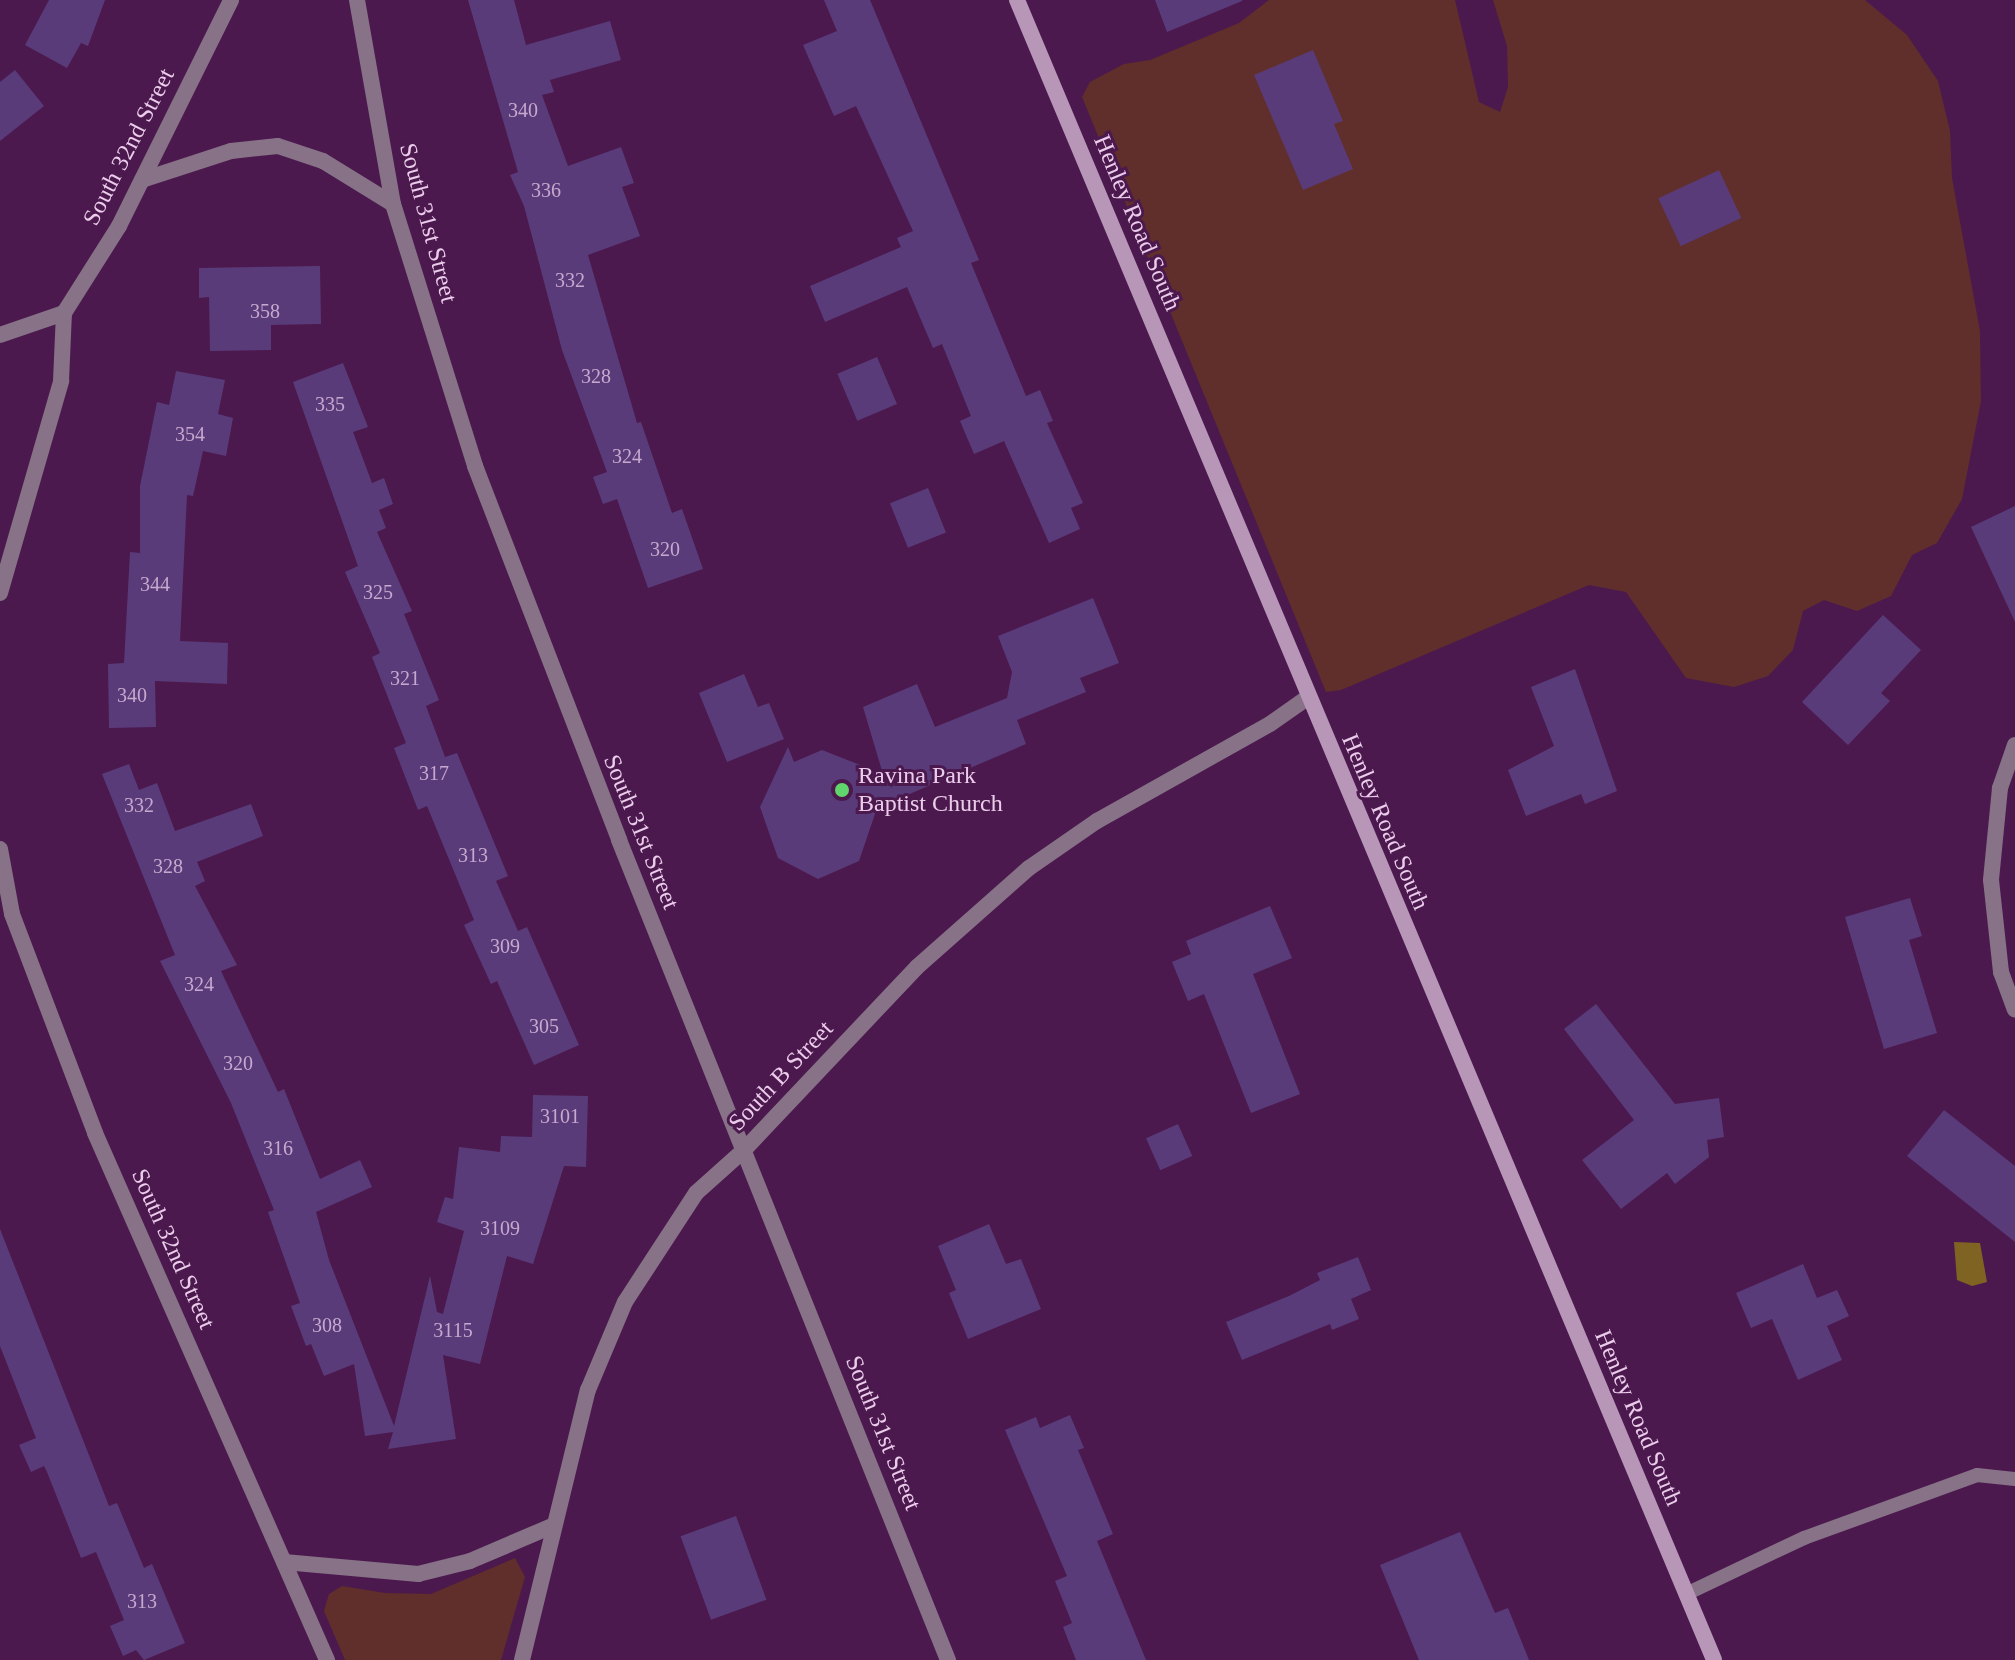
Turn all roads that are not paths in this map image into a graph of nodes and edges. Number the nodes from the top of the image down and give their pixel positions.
1 (231, 0) edge
2 (357, 0) edge
3 (1017, 0) edge
4 (142, 180) junction
5 (393, 204) junction
6 (64, 313) junction
7 (0, 335) edge
8 (0, 593) edge
9 (1307, 698) junction
10 (2015, 745) edge
11 (0, 849) edge
12 (2015, 1010) edge
13 (743, 1151) junction
14 (2015, 1479) edge
15 (552, 1526) junction
16 (284, 1562) junction
17 (1686, 1594) junction
18 (327, 1660) edge
19 (522, 1660) edge
20 (948, 1660) edge
21 (1714, 1660) edge

1 - 4 street, South 32nd Street
2 - 5 street, South 31st Street
3 - 9 street, Henley Road South
4 - 5 street
4 - 6 street, South 32nd Street
5 - 13 street, South 31st Street
6 - 7 street
6 - 8 street, South 32nd Street
9 - 13 street, South B Street
9 - 17 street, Henley Road South
10 - 12 street
11 - 16 street, South 32nd Street
13 - 15 street, South B Street
13 - 20 street, South 31st Street
14 - 17 lane
15 - 16 street
15 - 19 street, South B Street
16 - 18 street, South 32nd Street
17 - 21 street, Henley Road South

